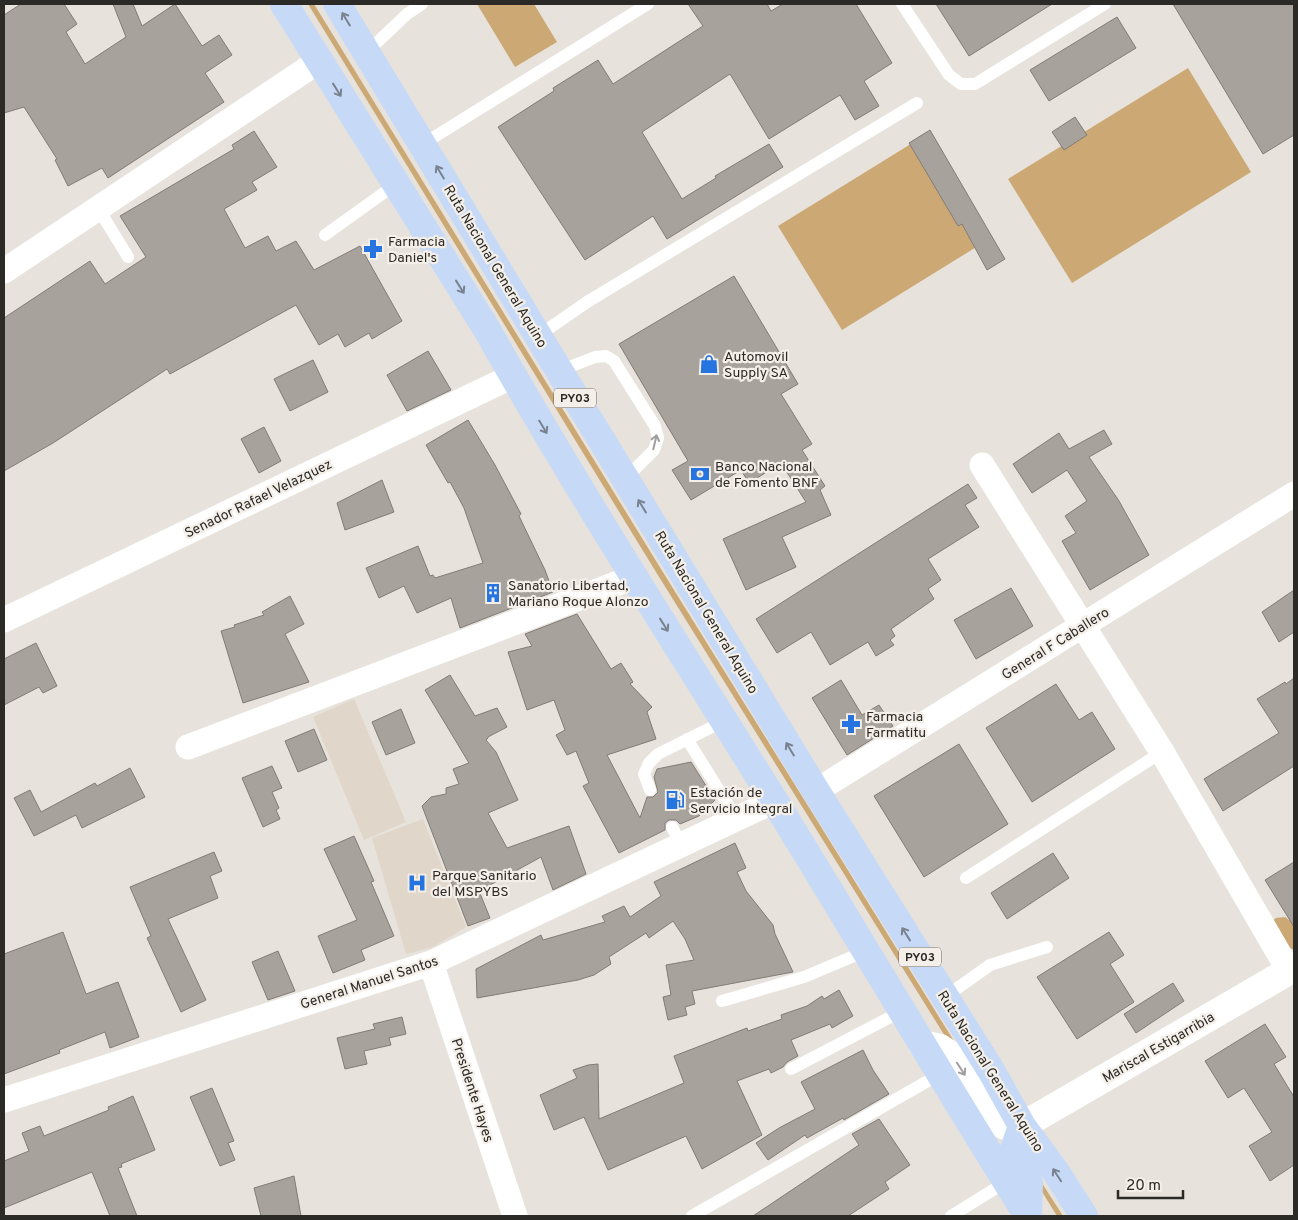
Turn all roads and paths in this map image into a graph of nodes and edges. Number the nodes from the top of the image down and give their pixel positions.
1 (284, 4) edge
2 (337, 4) edge
3 (422, 4) edge
4 (648, 4) edge
5 (902, 4) edge
6 (1105, 4) edge
7 (367, 52) junction
8 (319, 61) junction
9 (916, 103) dead end
10 (423, 144) junction
11 (396, 184) junction
12 (98, 208) junction
13 (325, 235) dead end
14 (128, 257) dead end
15 (4, 271) edge
16 (538, 336) junction
17 (559, 371) junction
18 (513, 376) junction
19 (982, 466) dead end
20 (625, 479) junction
21 (1291, 504) edge
22 (634, 577) junction
23 (4, 620) edge
24 (1083, 626) junction
25 (724, 721) junction
26 (686, 739) junction
27 (188, 747) dead end
28 (1162, 752) junction
29 (650, 790) dead end
30 (816, 791) junction
31 (774, 801) junction
32 (737, 819) junction
33 (966, 878) dead end
34 (1047, 946) dead end
35 (866, 951) junction
36 (431, 964) junction
37 (1291, 969) edge
38 (945, 997) junction
39 (722, 1001) dead end
40 (902, 1011) junction
41 (922, 1044) junction
42 (791, 1069) dead end
43 (940, 1074) junction
44 (4, 1100) edge
45 (1022, 1126) junction
46 (1006, 1182) junction
47 (515, 1216) edge
48 (692, 1216) edge
49 (951, 1216) edge
50 (1028, 1216) edge
51 (1084, 1216) edge

1 - 8 highway, PY03
7 -> 2 highway, Ruta Nacional General Aquino / PY03
3 - 7 lane
4 - 10 lane
5 - 6 lane
7 - 10 highway, Ruta Nacional General Aquino / PY03
8 -> 11 highway, PY03
8 - 12 street
9 - 16 lane
16 -> 10 highway, Ruta Nacional General Aquino / PY03
11 - 13 lane
11 -> 18 highway, PY03
12 - 14 lane
12 - 15 street
16 - 17 highway, Ruta Nacional General Aquino / PY03
17 - 20 highway, Ruta Nacional General Aquino / PY03
20 -> 17 lane
18 -> 22 highway, PY03
18 - 23 street, Senador Rafael Velazquez
19 - 24 street
30 -> 20 highway, Ruta Nacional General Aquino / PY03
21 - 24 street, General F Caballero
22 -> 25 highway, PY03
22 - 27 street
24 - 28 street
24 - 30 street, General F Caballero
25 - 26 lane
25 - 31 highway, PY03
26 - 29 lane
26 - 32 lane
28 - 33 lane
28 - 37 street
38 -> 30 highway, Ruta Nacional General Aquino / PY03
31 - 32 street, General Manuel Santos
31 - 35 highway, PY03
32 - 36 street, General Manuel Santos
34 - 38 lane
35 - 39 lane
35 - 40 highway, PY03
36 - 44 street, General Manuel Santos
36 - 47 street, Presidente Hayes
37 - 45 street, Mariscal Estigarribia
38 - 45 highway, Ruta Nacional General Aquino / PY03
40 - 41 highway, PY03
40 - 42 lane
41 - 43 highway, PY03
41 -> 45 street
43 - 46 highway, PY03
43 - 48 lane
45 - 50 highway
51 -> 45 highway, Ruta Nacional General Aquino / PY03
46 - 49 lane
46 - 50 highway, PY03

